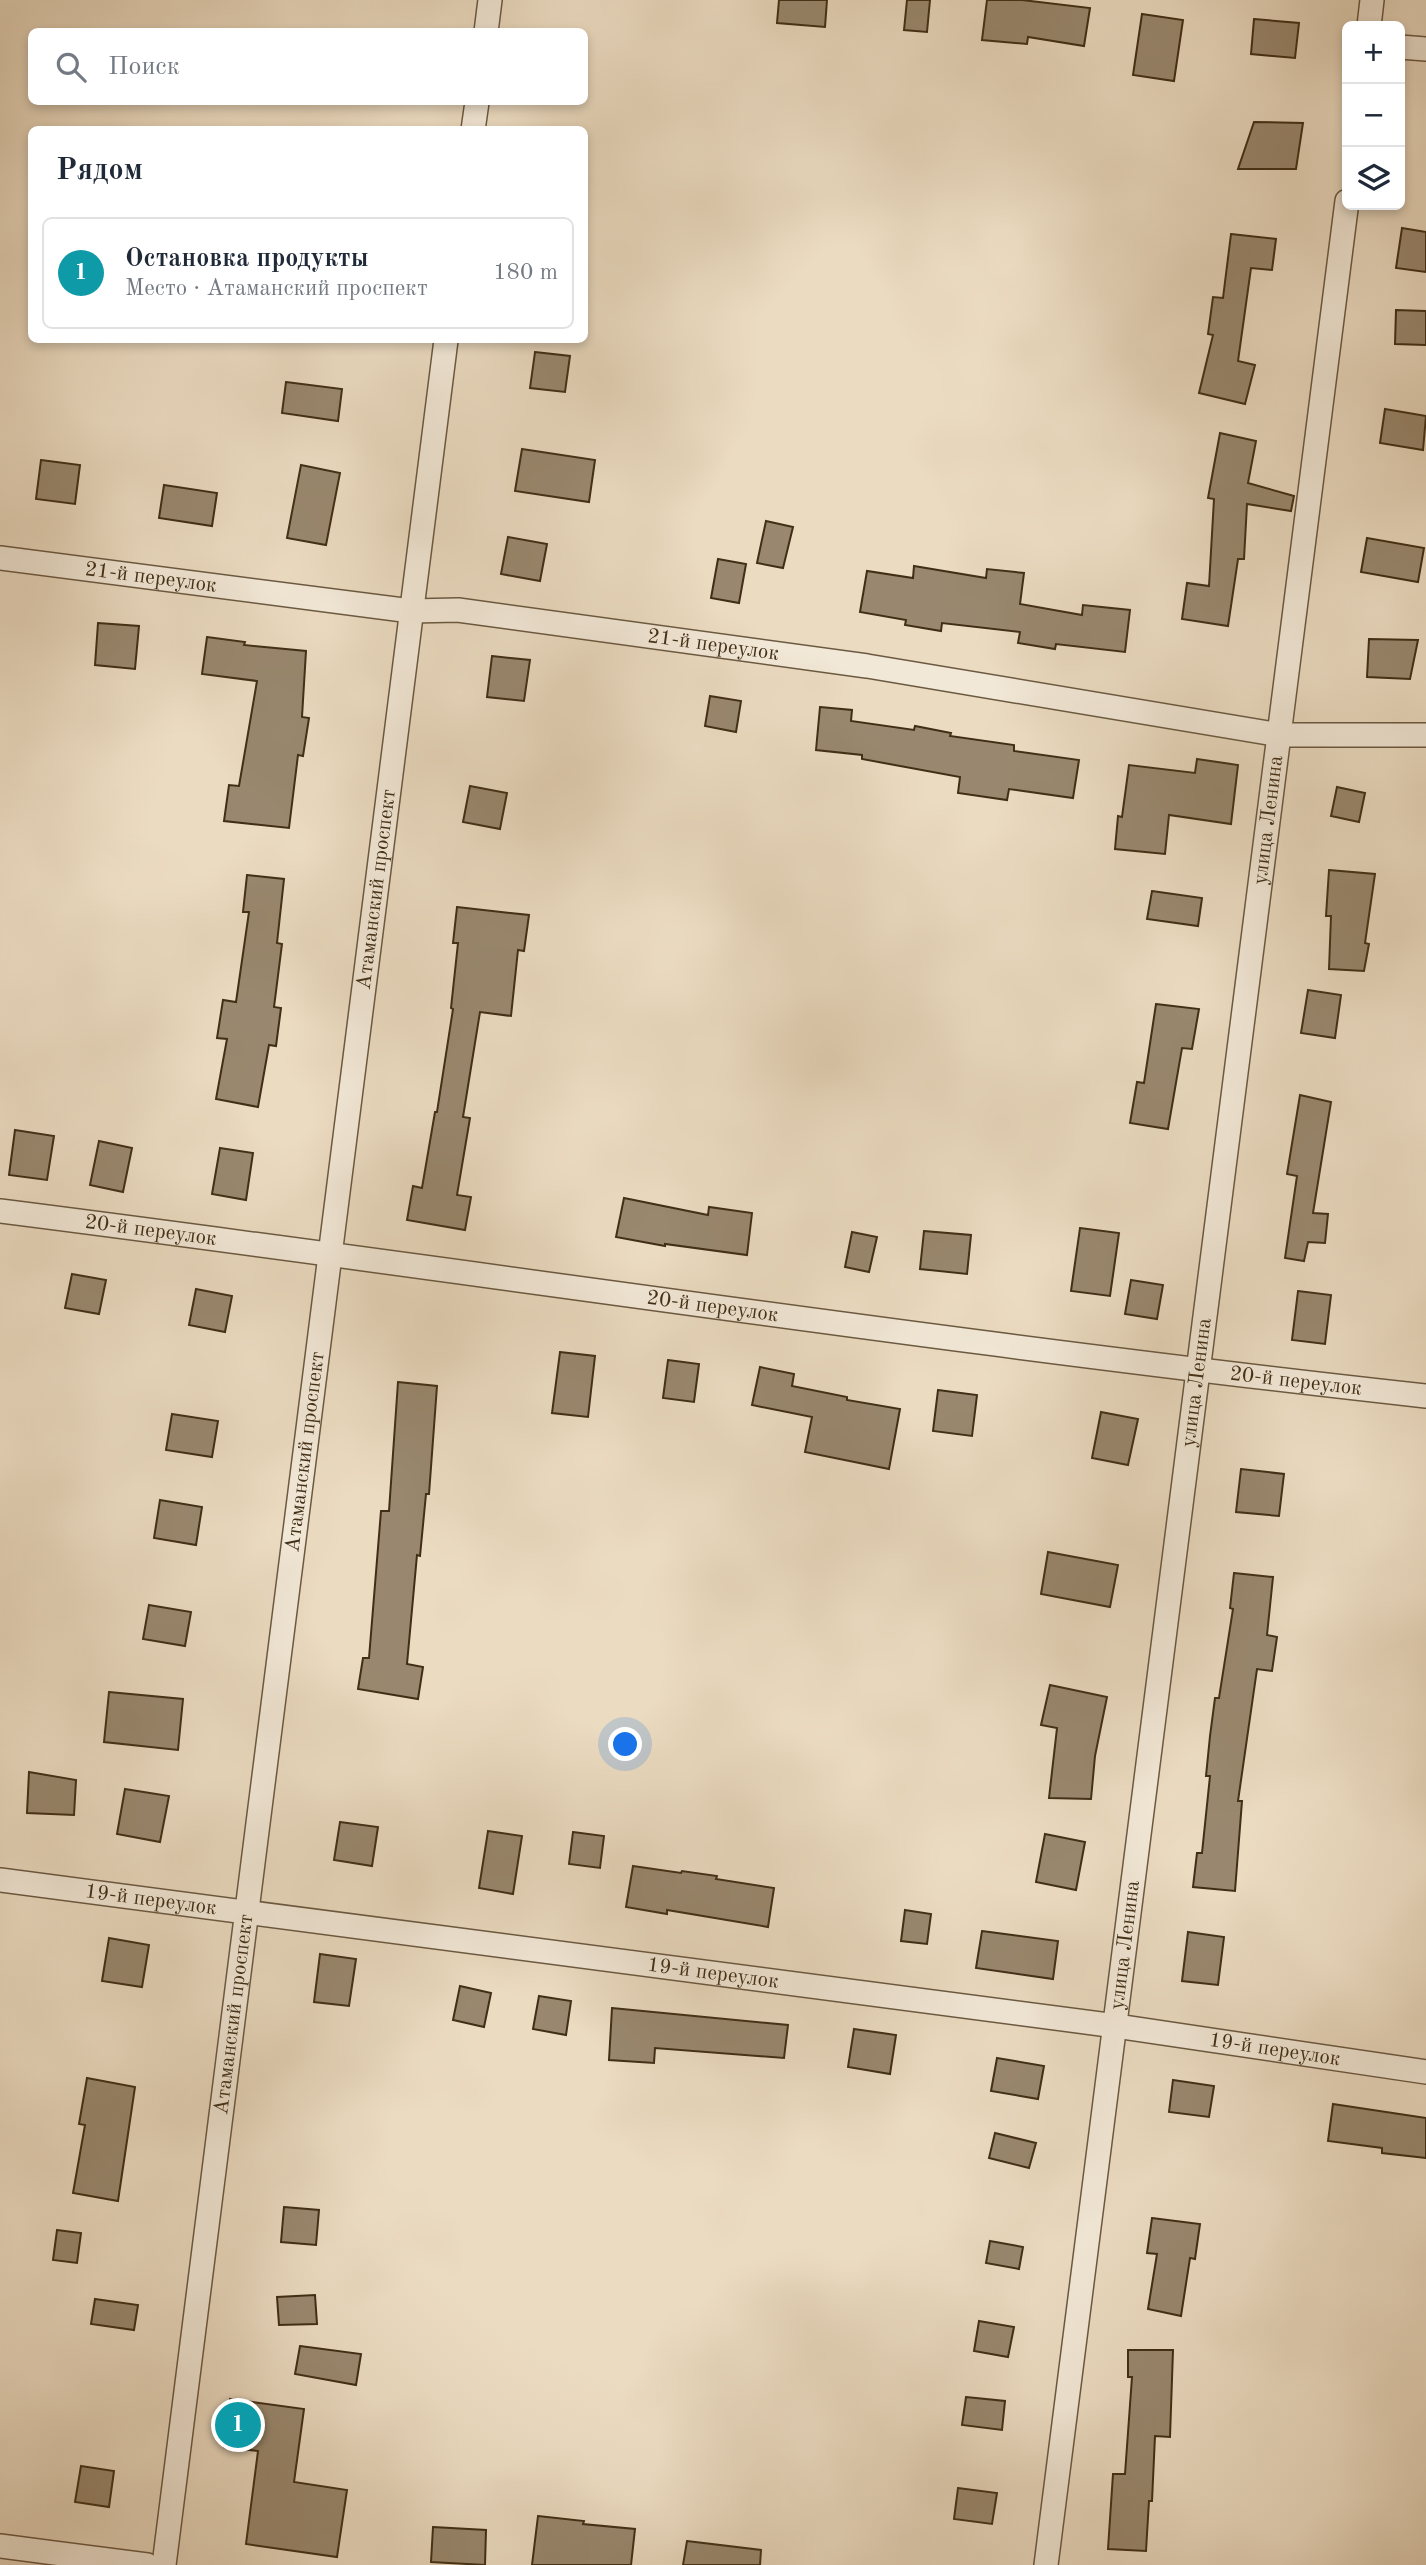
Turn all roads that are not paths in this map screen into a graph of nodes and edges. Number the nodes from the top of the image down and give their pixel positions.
1 (490, 0) edge
2 (1372, 0) edge
3 (1370, 21) edge
4 (486, 28) edge
5 (1405, 47) edge
6 (1426, 49) edge
7 (477, 105) edge
8 (474, 126) edge
9 (1346, 210) edge
10 (446, 343) edge
11 (0, 558) edge
12 (411, 611) junction
13 (1280, 735) junction
14 (1426, 735) edge
15 (0, 1211) edge
16 (329, 1253) junction
17 (1198, 1371) junction
18 (1426, 1396) edge
19 (0, 1880) edge
20 (246, 1911) junction
21 (1116, 2026) junction
22 (1426, 2072) edge
23 (0, 2546) edge
24 (147, 2565) edge
25 (164, 2565) edge
26 (1046, 2565) edge

1 - 4 street
2 - 3 street
5 - 6 street
7 - 8 street
9 - 13 street, улица Ленина
10 - 12 street, Атаманский проспект
11 - 12 street, 21-й переулок
12 - 13 street, 21-й переулок
12 - 16 street, Атаманский проспект
13 - 14 street, 21-й переулок
13 - 17 street, улица Ленина
15 - 16 street, 20-й переулок
16 - 17 street, 20-й переулок
16 - 20 street, Атаманский проспект
17 - 18 street, 20-й переулок
17 - 21 street, улица Ленина
19 - 20 street, 19-й переулок
20 - 21 street, 19-й переулок
20 - 25 street, Атаманский проспект
21 - 22 street, 19-й переулок
21 - 26 street, улица Ленина
23 - 24 street

